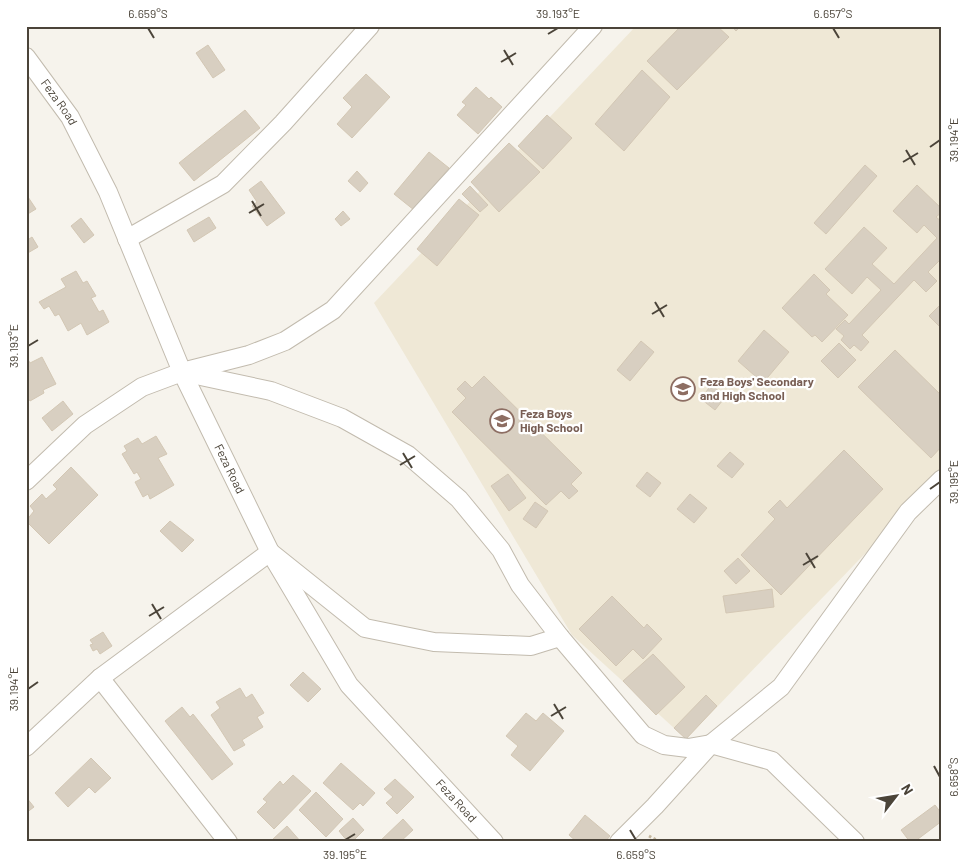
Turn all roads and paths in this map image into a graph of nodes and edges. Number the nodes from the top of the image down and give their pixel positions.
1 (370, 26) edge
2 (594, 26) edge
3 (26, 57) edge
4 (128, 238) junction
5 (182, 372) junction
6 (942, 479) edge
7 (26, 481) edge
8 (270, 552) junction
9 (560, 637) junction
10 (100, 678) junction
11 (711, 744) junction
12 (26, 747) edge
13 (220, 839) edge
14 (494, 842) edge
15 (619, 842) edge
16 (854, 842) edge

1 - 4 street
2 - 5 street
3 - 4 street, Feza Road
4 - 5 street, Feza Road
5 - 7 street
5 - 8 street, Feza Road
5 - 9 street
6 - 11 street
8 - 9 street
8 - 10 street
8 - 14 street, Feza Road
9 - 11 street
10 - 12 street
10 - 13 street
11 - 15 street
11 - 16 street

